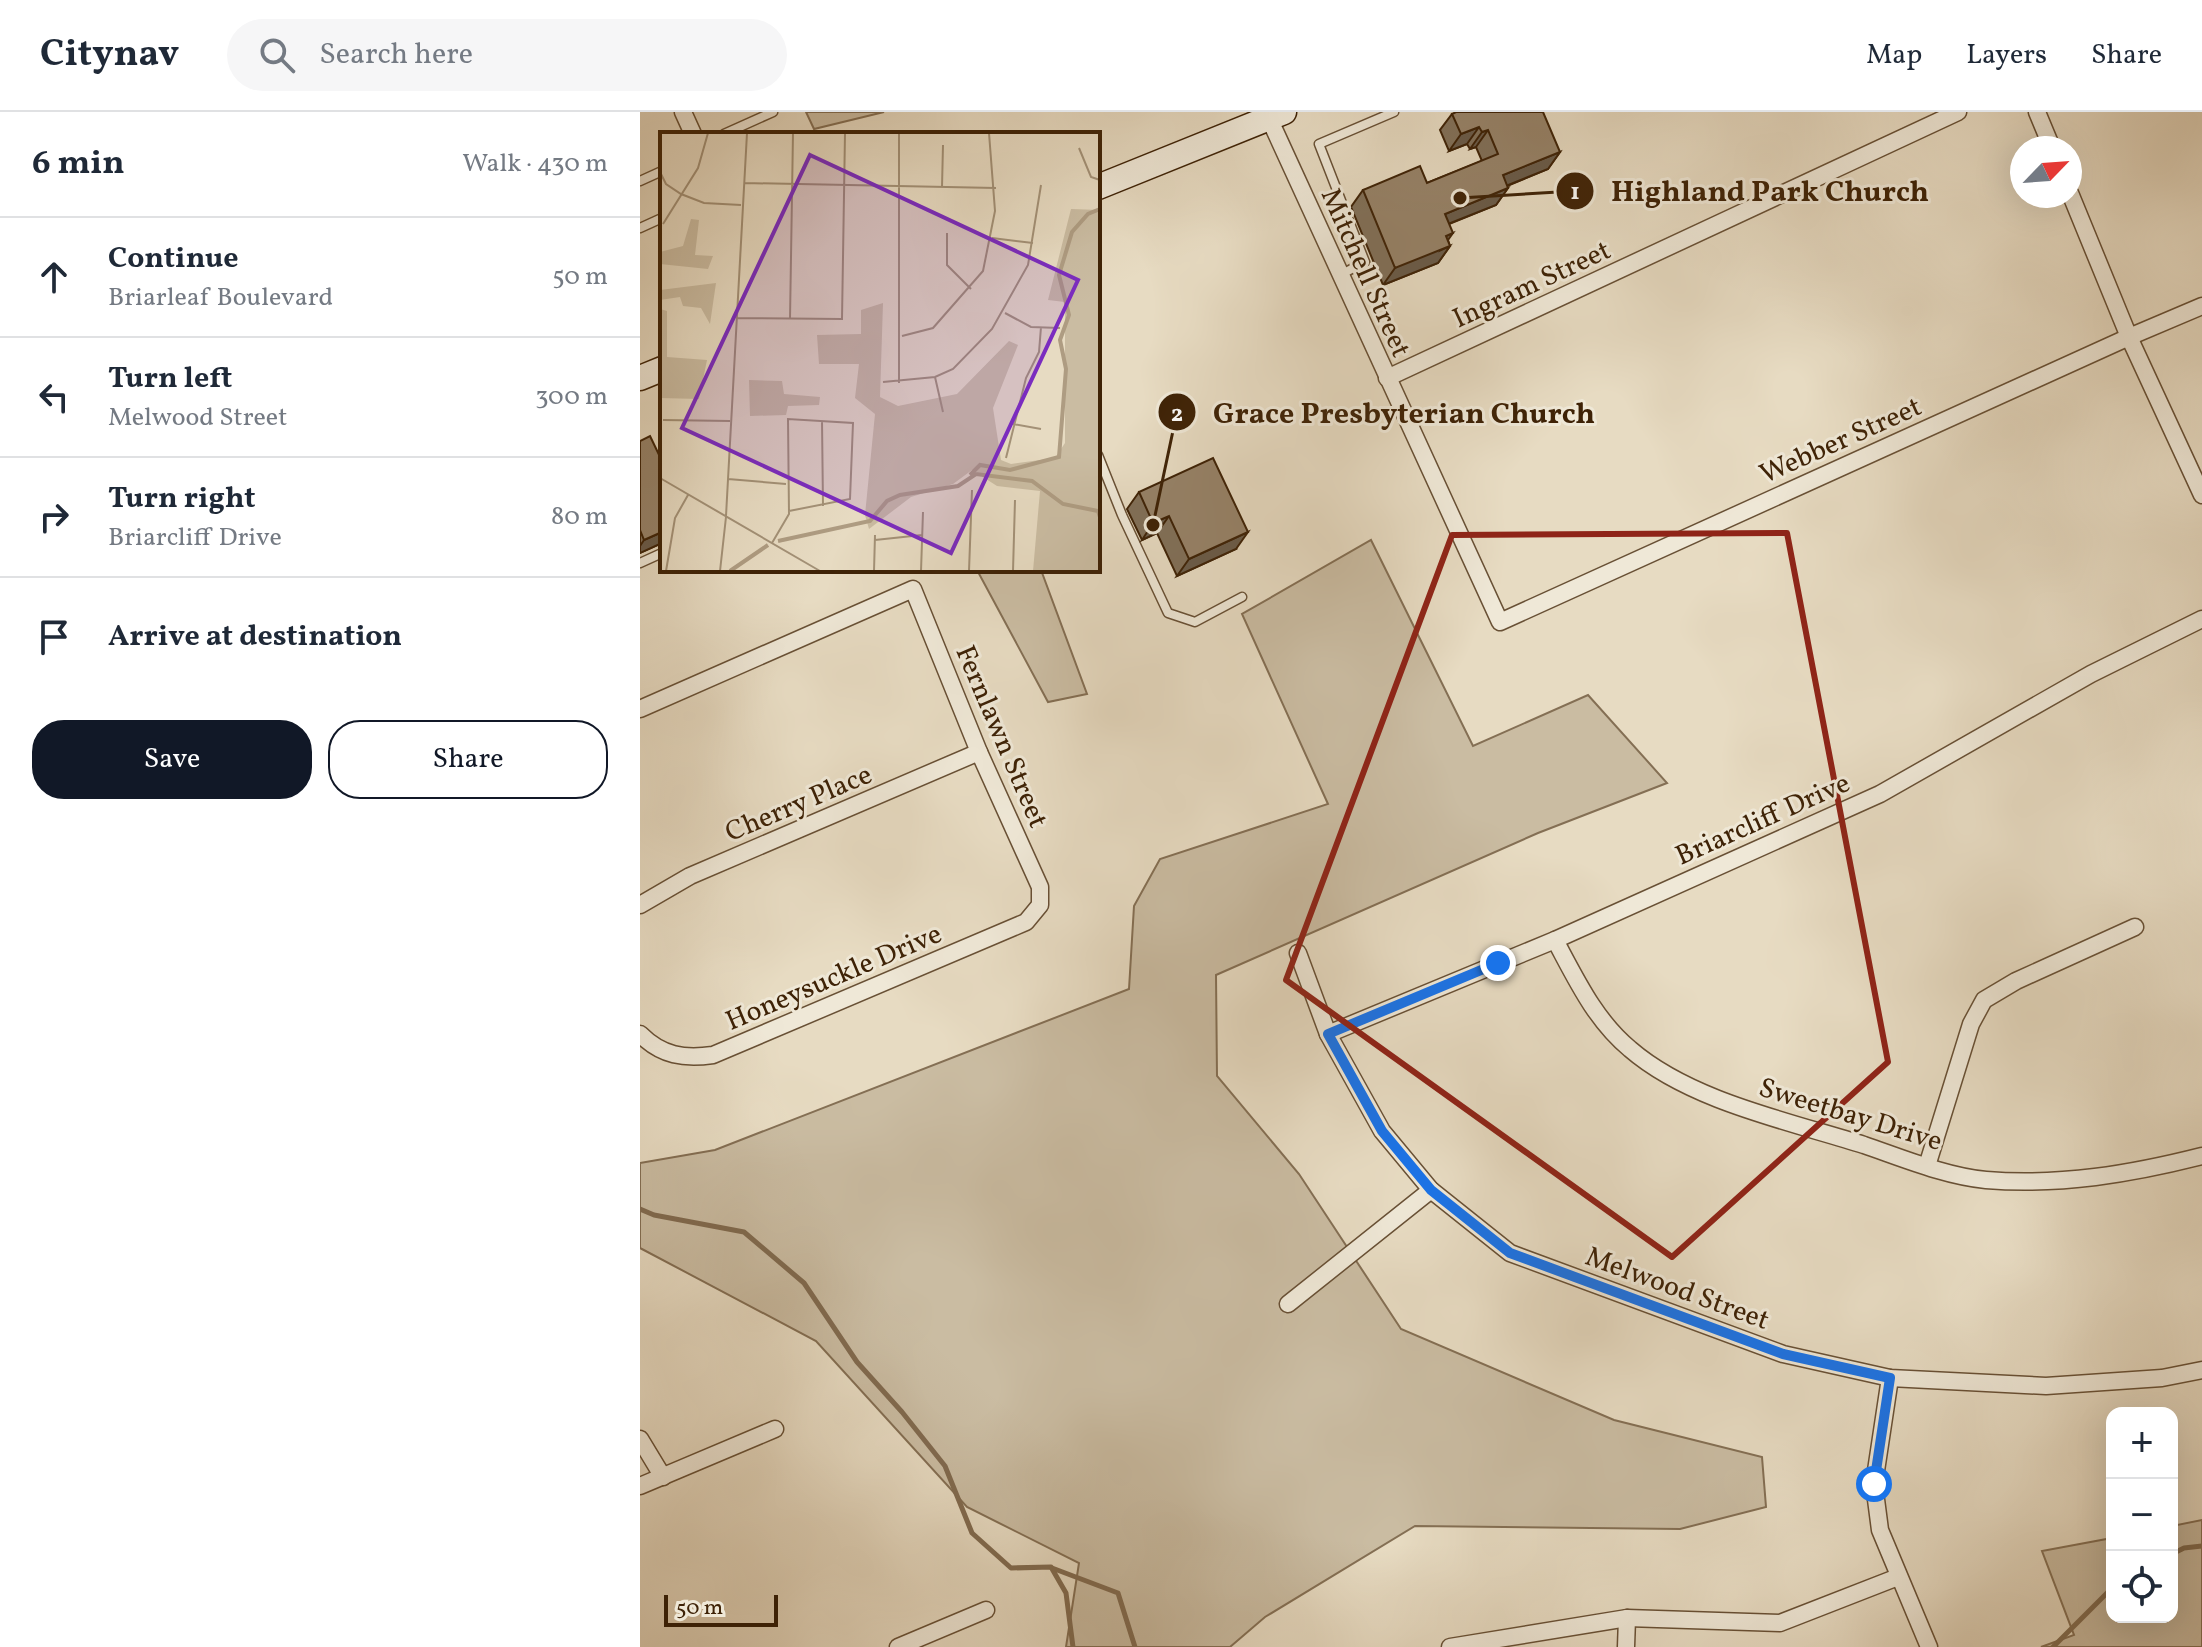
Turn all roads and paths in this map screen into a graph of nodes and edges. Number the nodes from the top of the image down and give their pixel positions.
1 (683, 112) edge
2 (773, 112) edge
3 (1394, 112) edge
4 (1958, 112) edge
5 (2037, 112) edge
6 (1276, 115) edge
7 (692, 132) edge
8 (728, 132) edge
9 (2047, 136) edge
10 (660, 172) edge
11 (640, 181) edge
12 (1100, 186) edge
13 (2076, 208) edge
14 (660, 219) edge
15 (640, 228) edge
16 (1340, 275) junction
17 (2202, 306) edge
18 (2129, 337) junction
19 (660, 370) edge
20 (640, 378) edge
21 (1387, 378) junction
22 (1100, 460) edge
23 (2202, 495) edge
24 (660, 554) edge
25 (640, 563) edge
26 (1242, 597) dead end
27 (2202, 619) edge
28 (1500, 622) joint
29 (640, 709) edge
30 (979, 752) junction
31 (640, 905) edge
32 (1040, 905) joint
33 (2135, 927) dead end
34 (1555, 940) junction
35 (1298, 953) dead end
36 (640, 1034) edge
37 (1328, 1034) junction
38 (2202, 1156) edge
39 (1927, 1166) junction
40 (1431, 1190) junction
41 (1288, 1304) dead end
42 (2202, 1370) edge
43 (1890, 1378) junction
44 (775, 1429) dead end
45 (640, 1439) edge
46 (663, 1477) junction
47 (640, 1486) edge
48 (1898, 1577) junction
49 (986, 1610) dead end
50 (1627, 1618) junction
51 (898, 1647) edge
52 (1450, 1647) edge
53 (1626, 1647) edge
54 (1929, 1647) edge

1 - 7 street
2 - 8 lane
3 - 16 lane
4 - 21 street, Ingram Street
5 - 9 street
6 - 12 main road
6 - 16 street, Mitchell Street
10 - 11 lane
13 - 18 street
14 - 15 lane
16 - 21 street, Mitchell Street
17 - 18 street, Webber Street
18 - 23 street
18 - 28 street, Webber Street
19 - 20 main road
21 - 28 street, Mitchell Street
22 - 26 lane
24 - 25 lane
27 - 34 street, Briarcliff Drive
29 - 30 street, Fernlawn Street
30 - 31 street, Cherry Place
30 - 32 street, Fernlawn Street
32 - 36 street, Honeysuckle Drive
33 - 39 street
34 - 37 street, Briarcliff Drive
34 - 39 street, Sweetbay Drive
35 - 37 street, Melwood Street
37 - 40 street, Melwood Street
38 - 39 street, Sweetbay Drive
40 - 41 street
40 - 43 street, Melwood Street
42 - 43 street, Melwood Street
43 - 48 street
44 - 46 street
45 - 46 street
46 - 47 street
48 - 50 street
48 - 54 street
49 - 51 street
50 - 52 street
50 - 53 street

